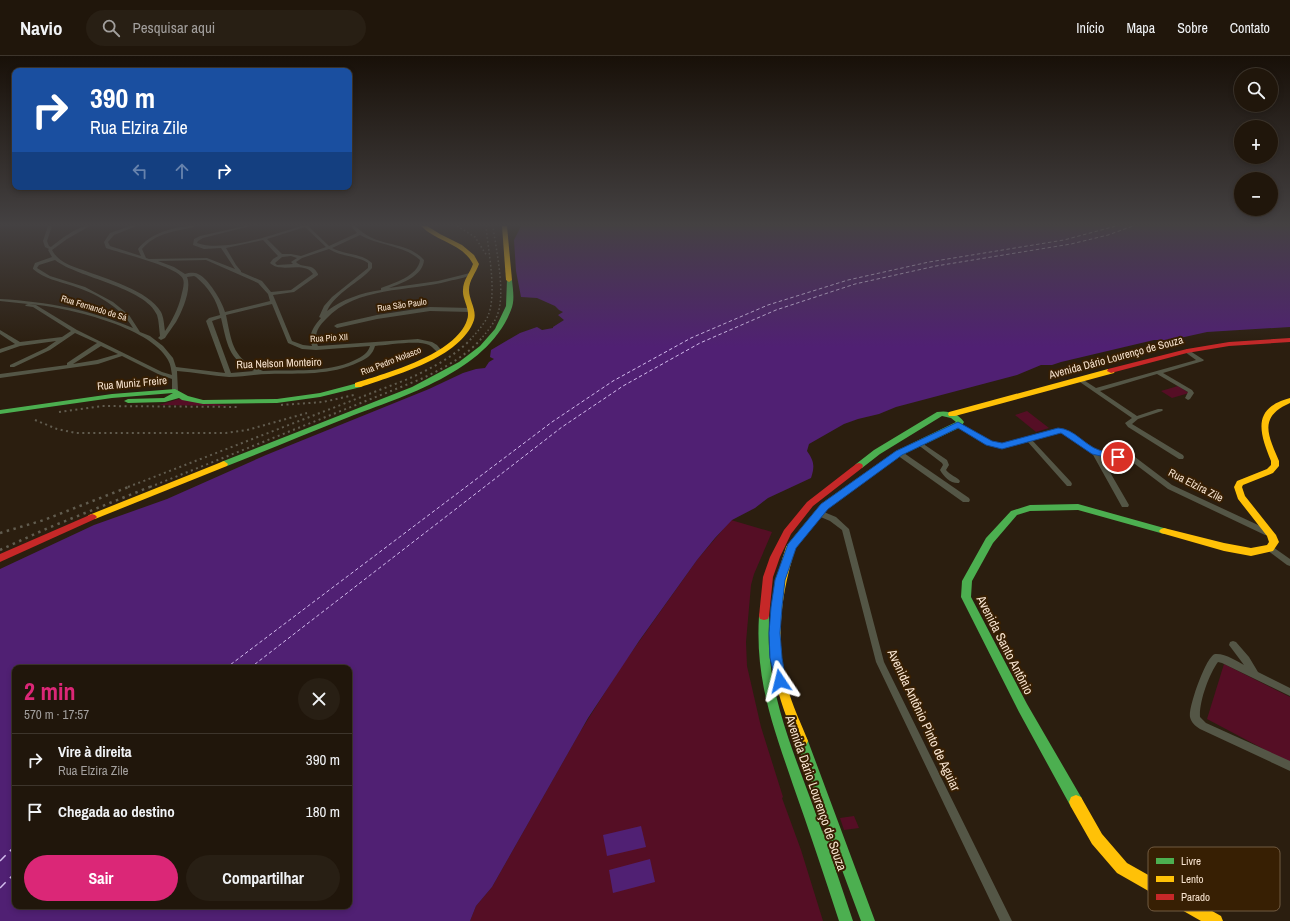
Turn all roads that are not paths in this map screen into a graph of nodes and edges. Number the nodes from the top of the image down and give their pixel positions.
1 (36, 266) edge
2 (69, 266) edge
3 (166, 266) edge
4 (224, 266) edge
5 (234, 266) edge
6 (301, 266) edge
7 (369, 266) edge
8 (422, 266) edge
9 (475, 266) edge
10 (507, 266) edge
11 (240, 273) junction
12 (470, 274) junction
13 (184, 276) junction
14 (376, 292) junction
15 (270, 294) junction
16 (0, 300) edge
17 (17, 302) junction
18 (273, 302) junction
19 (471, 310) junction
20 (223, 315) junction
21 (321, 320) junction
22 (337, 326) dead end
23 (75, 331) junction
24 (0, 332) edge
25 (138, 332) junction
26 (163, 337) junction
27 (65, 339) junction
28 (1290, 340) edge
29 (100, 343) junction
30 (157, 343) junction
31 (19, 344) junction
32 (373, 344) junction
33 (316, 348) junction
34 (0, 351) edge
35 (439, 351) junction
36 (1188, 351) junction
37 (123, 354) junction
38 (68, 365) junction
39 (12, 366) dead end
40 (174, 369) junction
41 (262, 372) junction
42 (1158, 372) junction
43 (229, 375) junction
44 (0, 376) edge
45 (174, 378) junction
46 (1080, 380) junction
47 (1095, 390) junction
48 (177, 393) junction
49 (1188, 398) dead end
50 (1290, 400) edge
51 (1160, 410) dead end
52 (0, 412) edge
53 (952, 414) junction
54 (938, 416) junction
55 (0, 417) edge
56 (1136, 418) junction
57 (956, 425) junction
58 (1028, 440) junction
59 (919, 443) junction
60 (1095, 452) junction
61 (899, 453) junction
62 (1181, 457) dead end
63 (844, 478) junction
64 (957, 481) dead end
65 (854, 484) junction
66 (1069, 484) dead end
67 (966, 500) dead end
68 (1125, 505) dead end
69 (819, 513) junction
70 (1271, 535) junction
71 (1270, 548) junction
72 (0, 558) edge
73 (1290, 563) edge
74 (1233, 645) dead end
75 (1254, 674) junction
76 (768, 681) junction
77 (780, 681) junction
78 (1290, 692) edge
79 (1290, 766) edge
80 (837, 835) junction
81 (818, 839) junction
82 (1148, 883) edge
83 (1198, 911) edge
84 (846, 921) edge
85 (868, 921) edge
86 (1006, 921) edge
87 (1216, 921) edge

1 - 25 street
2 - 26 street
3 - 13 street
4 - 11 street, Rua Pio XII
5 - 11 street
6 - 15 street
7 - 21 street
8 - 14 street
9 - 12 street
10 - 72 street
11 - 15 street, Rua Pio XII
12 - 14 street
12 - 19 street
13 - 20 street
13 - 26 street
14 - 21 street
15 - 18 street, Rua Pio XII
16 - 17 street
17 - 23 street
17 - 25 street, Rua Fernando de Sá
18 - 20 street
18 - 33 street, Rua Pio XII
19 - 22 street, Rua São Paulo
19 - 35 street, Rua Pedro Nolasco
20 - 41 street
20 - 43 street
21 - 33 street
23 - 27 street
23 - 29 street
24 - 31 street
25 - 30 street, Rua Fernando de Sá
26 - 30 street
27 - 31 street
27 - 39 street
28 - 36 street, Avenida Dário Lourenço de Souza
29 - 37 street
29 - 38 street
30 - 40 street, Rua Fernando de Sá
31 - 34 street
32 - 33 street, Rua Pio XII
32 - 35 street, Rua Pio XII
32 - 41 street, Rua Nelson Monteiro
35 - 48 street, Rua Pedro Nolasco
36 - 42 street
36 - 46 street, Avenida Dário Lourenço de Souza
37 - 38 street
37 - 45 street
38 - 44 street
40 - 43 street, Rua Nelson Monteiro
40 - 45 street, Rua Fernando de Sá
41 - 43 street, Rua Nelson Monteiro
42 - 47 street
42 - 49 street
45 - 48 street, Rua Fernando de Sá
46 - 47 street
46 - 53 street, Avenida Dário Lourenço de Souza
47 - 56 street
48 - 52 street, Rua Muniz Freire
48 - 55 street, Rua Muniz Freire
50 - 70 street
51 - 56 street
53 - 54 street, Avenida Dário Lourenço de Souza
53 - 57 street
54 - 57 street
54 - 63 street, Avenida Dário Lourenço de Souza
56 - 62 street
57 - 58 street, Rua Elzira Zile
57 - 59 street, Avenida Dário Lourenço de Souza
58 - 60 street, Rua Elzira Zile
58 - 66 street
59 - 61 street, Avenida Dário Lourenço de Souza
59 - 64 street
60 - 68 street
60 - 70 street, Rua Elzira Zile
61 - 65 street, Avenida Dário Lourenço de Souza
61 - 67 street
63 - 65 street
63 - 76 street, Avenida Dário Lourenço de Souza
65 - 69 street, Avenida Dário Lourenço de Souza
69 - 77 street, Avenida Dário Lourenço de Souza
69 - 86 street, Avenida Antônio Pinto de Aguiar
70 - 71 street
71 - 73 street
71 - 82 street, Avenida Santo Antônio
74 - 75 street
75 - 78 street
75 - 79 street
76 - 77 street
76 - 81 street, Avenida Dário Lourenço de Souza
77 - 80 street, Avenida Dário Lourenço de Souza
80 - 81 street
80 - 85 street, Avenida Dário Lourenço de Souza
81 - 84 street, Avenida Dário Lourenço de Souza
83 - 87 street, Avenida Santo Antônio

